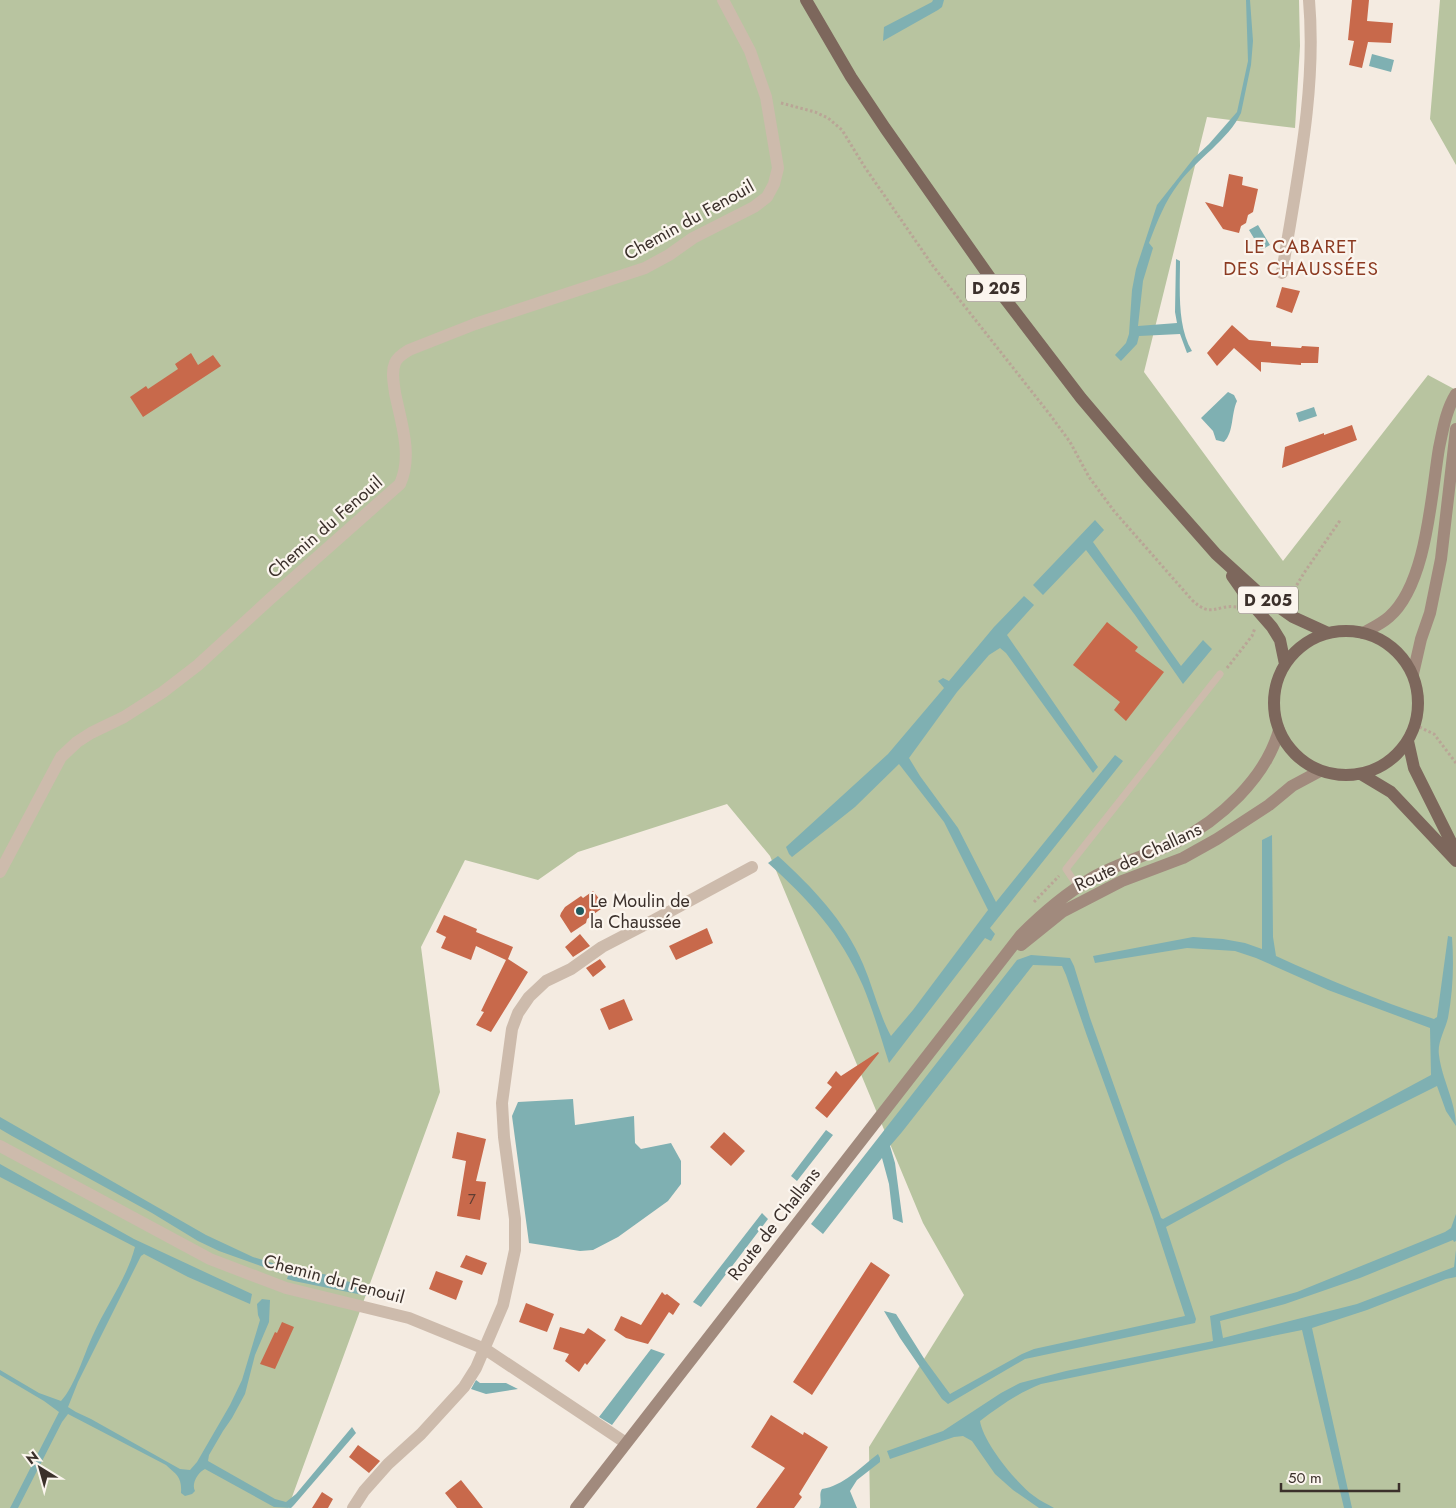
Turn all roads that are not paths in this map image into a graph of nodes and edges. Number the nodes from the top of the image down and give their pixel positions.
1 (723, 0) edge
2 (806, 0) edge
3 (1309, 0) edge
4 (1282, 273) dead end
5 (1456, 394) edge
6 (1456, 429) edge
7 (1216, 554) junction
8 (1363, 632) junction
9 (1328, 633) junction
10 (1285, 664) junction
11 (1220, 674) road end
12 (1412, 674) junction
13 (1279, 730) junction
14 (1408, 741) junction
15 (1320, 771) junction
16 (1362, 774) junction
17 (1456, 852) edge
18 (1456, 861) edge
19 (752, 867) dead end
20 (0, 872) edge
21 (1078, 887) junction
22 (999, 962) junction
23 (0, 1146) edge
24 (485, 1349) junction
25 (626, 1443) junction
26 (353, 1508) edge
27 (576, 1508) edge

1 - 20 street, Chemin du Fenouil
2 - 7 main road, D 205
3 - 4 street
5 - 8 main road
6 - 12 main road
7 - 9 main road, D 205
7 - 10 main road, D 205
8 - 9 main road
8 - 12 main road
9 - 10 main road
10 - 13 main road
11 - 21 lane
12 - 14 main road
13 - 15 main road
13 - 21 main road, Route de Challans
14 - 16 main road
14 - 17 main road
15 - 16 main road
15 - 22 main road, Route de Challans
16 - 18 main road
19 - 24 street
21 - 22 main road, Route de Challans
22 - 25 main road, Route de Challans
23 - 24 street, Chemin du Fenouil
24 - 25 street, Chemin du Fenouil
24 - 26 street
25 - 27 main road, Route de Challans

